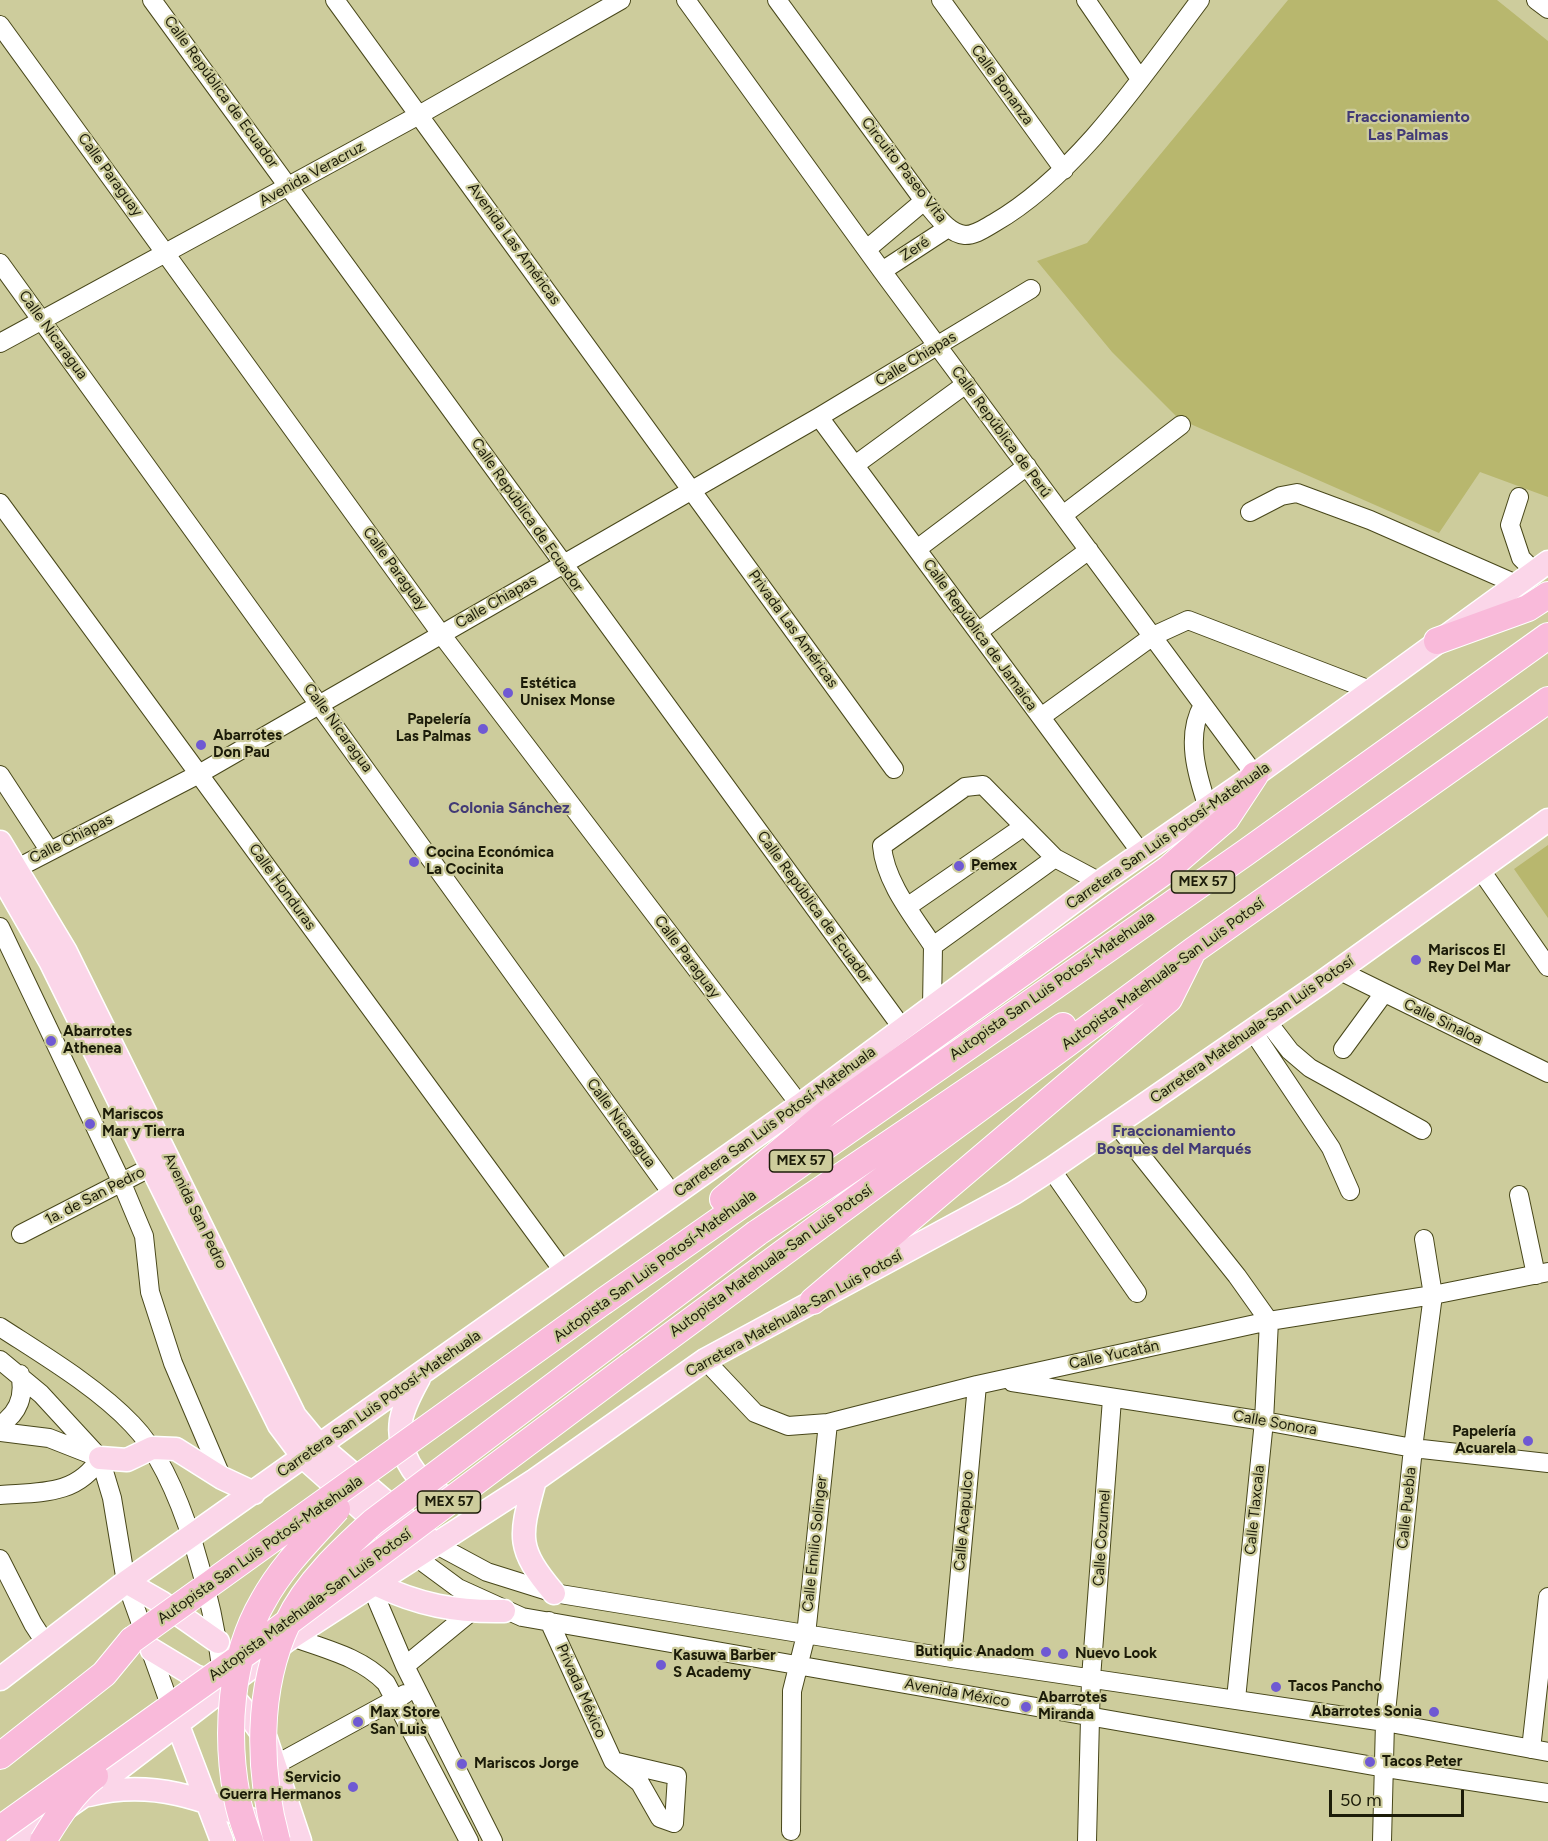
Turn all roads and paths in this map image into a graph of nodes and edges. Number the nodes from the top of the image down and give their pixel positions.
1 (152, 0) edge
2 (335, 0) edge
3 (618, 0) edge
4 (686, 0) edge
5 (777, 0) edge
6 (941, 0) edge
7 (1086, 0) edge
8 (1200, 0) edge
9 (1536, 0) edge
10 (1548, 9) edge
11 (0, 26) edge
12 (1140, 79) junction
13 (419, 115) junction
14 (1064, 170) junction
15 (290, 186) junction
16 (924, 201) junction
17 (948, 228) junction
18 (867, 249) junction
19 (167, 252) junction
20 (0, 263) edge
21 (882, 271) junction
22 (1031, 289) dead end
23 (43, 321) junction
24 (0, 343) edge
25 (939, 346) junction
26 (966, 384) junction
27 (819, 417) junction
28 (1181, 425) dead end
29 (855, 465) junction
30 (1027, 466) junction
31 (692, 489) junction
32 (1519, 496) dead end
33 (0, 503) edge
34 (1250, 512) dead end
35 (1063, 515) junction
36 (917, 549) junction
37 (1089, 550) junction
38 (562, 564) junction
39 (1533, 572) edge
40 (1548, 595) edge
41 (978, 632) junction
42 (441, 634) junction
43 (1153, 636) junction
44 (1548, 636) edge
45 (1437, 641) junction
46 (1370, 690) junction
47 (320, 703) junction
48 (1203, 705) junction
49 (1542, 706) edge
50 (1041, 717) junction
51 (894, 769) dead end
52 (199, 774) junction
53 (0, 775) edge
54 (1255, 775) junction
55 (1208, 808) junction
56 (1548, 820) edge
57 (1023, 827) junction
58 (0, 842) edge
59 (49, 850) junction
60 (1142, 854) junction
61 (1055, 858) junction
62 (1480, 869) junction
63 (4, 874) edge
64 (1100, 882) junction
65 (907, 907) junction
66 (0, 927) edge
67 (933, 946) junction
68 (1194, 950) junction
69 (1174, 966) junction
70 (1548, 967) edge
71 (1338, 970) junction
72 (1384, 993) junction
73 (932, 1007) junction
74 (1259, 1026) junction
75 (903, 1029) junction
76 (1343, 1049) dead end
77 (1548, 1073) edge
78 (800, 1105) junction
79 (1116, 1124) junction
80 (1422, 1130) dead end
81 (161, 1163) junction
82 (1051, 1169) junction
83 (121, 1181) junction
84 (1350, 1191) dead end
85 (673, 1195) junction
86 (1519, 1195) dead end
87 (21, 1234) dead end
88 (1424, 1239) dead end
89 (564, 1272) junction
90 (1542, 1273) edge
91 (1137, 1293) dead end
92 (1433, 1295) junction
93 (604, 1301) junction
94 (813, 1301) junction
95 (1269, 1321) junction
96 (0, 1326) edge
97 (0, 1360) edge
98 (705, 1360) junction
99 (20, 1374) junction
100 (422, 1374) junction
101 (1001, 1380) junction
102 (976, 1385) junction
103 (1112, 1399) junction
104 (1264, 1420) junction
105 (828, 1423) junction
106 (0, 1425) edge
107 (0, 1432) edge
108 (152, 1448) junction
109 (1413, 1448) junction
110 (311, 1451) junction
111 (100, 1458) junction
112 (1548, 1463) edge
113 (369, 1472) junction
114 (222, 1478) junction
115 (535, 1480) junction
116 (254, 1493) junction
117 (0, 1495) edge
118 (500, 1503) junction
119 (190, 1536) junction
120 (435, 1544) junction
121 (416, 1557) junction
122 (0, 1559) edge
123 (126, 1582) junction
124 (373, 1585) junction
125 (554, 1593) junction
126 (1548, 1597) edge
127 (472, 1611) junction
128 (504, 1611) junction
129 (549, 1621) junction
130 (806, 1635) junction
131 (282, 1639) junction
132 (218, 1642) junction
133 (46, 1644) junction
134 (142, 1645) junction
135 (952, 1658) junction
136 (799, 1665) junction
137 (405, 1666) junction
138 (1091, 1678) junction
139 (0, 1679) edge
140 (224, 1686) junction
141 (416, 1688) junction
142 (395, 1699) junction
143 (1236, 1699) junction
144 (1092, 1717) junction
145 (177, 1722) junction
146 (1385, 1722) junction
147 (0, 1735) edge
148 (266, 1739) junction
149 (1539, 1750) edge
150 (0, 1756) edge
151 (613, 1761) dead end
152 (275, 1765) junction
153 (1385, 1768) junction
154 (1548, 1793) edge
155 (82, 1797) junction
156 (209, 1803) junction
157 (60, 1811) junction
158 (0, 1829) edge
159 (791, 1831) dead end
160 (292, 1840) edge
161 (19, 1841) edge
162 (41, 1841) edge
163 (222, 1841) edge
164 (250, 1841) edge
165 (469, 1841) edge
166 (493, 1841) edge
167 (1087, 1841) edge
168 (1382, 1841) edge

1 - 15 street, Calle República de Ecuador
2 - 13 street, Avenida Las Américas
3 - 13 street, Avenida Veracruz
4 - 18 street, Calle República de Perú
5 - 16 street, Circuito Paseo Vita
6 - 14 street, Calle Bonanza
7 - 12 street
8 - 12 street, Circuito Paseo Vita
9 - 10 street
11 - 19 street, Calle Paraguay
12 - 14 street, Circuito Paseo Vita
13 - 15 street, Avenida Veracruz
13 - 31 street, Avenida Las Américas
14 - 17 street, Circuito Paseo Vita
15 - 19 street, Avenida Veracruz
15 - 38 street, Calle República de Ecuador
16 - 17 street, Circuito Paseo Vita
16 - 18 street, Zeré
17 - 21 street, Zeré
18 - 21 street, Calle República de Perú
19 - 23 street, Avenida Veracruz
19 - 42 street, Calle Paraguay
20 - 23 street, Calle Nicaragua
21 - 25 street, Calle República de Perú
22 - 25 street, Calle Chiapas
23 - 24 street, Avenida Veracruz
23 - 47 street, Calle Nicaragua
25 - 26 street, Calle República de Perú
25 - 27 street, Calle Chiapas
26 - 29 street
26 - 30 street, Calle República de Perú
27 - 29 street, Calle República de Jamaica
27 - 31 street, Calle Chiapas
28 - 35 street
29 - 36 street, Calle República de Jamaica
30 - 35 street, Calle República de Perú
30 - 36 street
31 - 38 street, Calle Chiapas
31 - 51 street, Privada Las Américas
32 - 39 street
33 - 52 street, Calle Honduras
34 - 39 street
35 - 37 street, Calle República de Perú
36 - 41 street, Calle República de Jamaica
37 - 41 street
37 - 43 street, Calle República de Perú
38 - 42 street, Calle Chiapas
38 - 75 street, Calle República de Ecuador
39 - 45 main road, Carretera San Luis Potosí-Matehuala
40 - 45 highway
41 - 50 street, Calle República de Jamaica
42 - 47 street, Calle Chiapas
42 - 78 street, Calle Paraguay
43 - 46 street
43 - 48 street, Calle República de Perú
43 - 50 street
44 - 93 highway, Autopista San Luis Potosí-Matehuala / MEX 57
45 - 46 main road, Carretera San Luis Potosí-Matehuala
46 - 54 main road, Carretera San Luis Potosí-Matehuala
47 - 52 street, Calle Chiapas
47 - 85 street, Calle Nicaragua
48 - 54 street, Calle República de Perú
48 - 55 street
49 - 68 highway, Autopista Matehuala-San Luis Potosí / MEX 57
50 - 60 street, Calle República de Jamaica
52 - 59 street, Calle Chiapas
52 - 89 street, Calle Honduras
53 - 59 street
54 - 55 main road, Carretera San Luis Potosí-Matehuala
54 - 93 highway
55 - 60 main road, Carretera San Luis Potosí-Matehuala
56 - 62 main road, Carretera Matehuala-San Luis Potosí
57 - 61 street
57 - 65 street
57 - 65 street
58 - 63 main road, Avenida San Pedro
59 - 63 street, Calle Chiapas
60 - 64 main road, Carretera San Luis Potosí-Matehuala
61 - 64 street
61 - 67 street
62 - 70 street
62 - 71 main road, Carretera Matehuala-San Luis Potosí
63 - 81 main road, Avenida San Pedro
64 - 73 main road, Carretera San Luis Potosí-Matehuala
65 - 67 street
66 - 83 street
67 - 73 street
68 - 69 highway, Autopista Matehuala-San Luis Potosí / MEX 57
68 - 94 highway
69 - 131 highway, Autopista Matehuala-San Luis Potosí / MEX 57, bridge
69 - 160 highway, bridge
71 - 72 street, Calle Sinaloa
71 - 74 main road, Carretera Matehuala-San Luis Potosí
72 - 76 street
72 - 77 street, Calle Sinaloa
73 - 75 main road, Carretera San Luis Potosí-Matehuala
74 - 79 main road, Carretera Matehuala-San Luis Potosí
74 - 80 street
74 - 84 street
75 - 78 main road, Carretera San Luis Potosí-Matehuala
78 - 85 main road, Carretera San Luis Potosí-Matehuala
79 - 82 main road, Carretera Matehuala-San Luis Potosí
79 - 95 street
81 - 83 street, 1a. de San Pedro
81 - 110 main road, Avenida San Pedro
82 - 91 street
82 - 94 main road, Carretera Matehuala-San Luis Potosí
83 - 87 street, 1a. de San Pedro
83 - 114 street
85 - 89 main road, Carretera San Luis Potosí-Matehuala
86 - 90 street
88 - 92 street, Calle Puebla
89 - 100 main road, Carretera San Luis Potosí-Matehuala
90 - 92 street, Calle Yucatán
92 - 95 street, Calle Yucatán
92 - 109 street, Calle Puebla
93 - 113 highway, Autopista San Luis Potosí-Matehuala / MEX 57, bridge
94 - 98 main road, Carretera Matehuala-San Luis Potosí
95 - 101 street, Calle Yucatán
95 - 104 street, Calle Tlaxcala
96 - 108 street
97 - 99 street
98 - 105 street, Calle Yucatán
98 - 115 main road, Carretera Matehuala-San Luis Potosí
99 - 106 street
99 - 111 street
100 - 110 main road, Carretera San Luis Potosí-Matehuala
100 - 118 main road
101 - 102 street, Calle Yucatán
101 - 103 street, Calle Sonora
102 - 105 street, Calle Yucatán
102 - 135 street, Calle Acapulco
103 - 104 street, Calle Sonora
103 - 138 street, Calle Cozumel
104 - 109 street, Calle Sonora
104 - 143 street, Calle Tlaxcala
105 - 130 street, Calle Emilio Solinger
107 - 111 street
108 - 111 main road
108 - 114 main road
108 - 119 street
109 - 112 street, Calle Sonora
109 - 146 street, Calle Puebla
110 - 116 main road, Carretera San Luis Potosí-Matehuala
110 - 120 main road, Avenida San Pedro
110 - 121 main road, Avenida San Pedro
111 - 117 street
111 - 123 street
113 - 134 highway, Autopista San Luis Potosí-Matehuala / MEX 57, bridge
113 - 164 highway, bridge
114 - 116 main road
115 - 118 main road, Carretera Matehuala-San Luis Potosí
115 - 125 main road
116 - 119 main road, Carretera San Luis Potosí-Matehuala
118 - 120 main road, Carretera Matehuala-San Luis Potosí
119 - 123 main road, Carretera San Luis Potosí-Matehuala
119 - 132 street
120 - 121 main road, Carretera Matehuala-San Luis Potosí
120 - 125 street
121 - 124 main road, Carretera Matehuala-San Luis Potosí
121 - 128 street, Avenida México
122 - 133 street
123 - 132 main road
123 - 133 main road, Carretera San Luis Potosí-Matehuala
123 - 134 street
124 - 127 main road
124 - 131 main road, Carretera Matehuala-San Luis Potosí
124 - 137 street
125 - 130 street
126 - 149 street
127 - 128 main road
127 - 137 street
128 - 129 street, Avenida México
129 - 136 street, Avenida México
129 - 151 street, Privada México
130 - 135 street
130 - 136 street, Calle Emilio Solinger
131 - 140 main road, Carretera Matehuala-San Luis Potosí
131 - 142 street
131 - 148 main road
131 - 158 highway, Autopista Matehuala-San Luis Potosí / MEX 57, bridge
131 - 162 highway, bridge
132 - 140 street
133 - 139 main road, Carretera San Luis Potosí-Matehuala
134 - 140 main road
134 - 145 street
134 - 147 highway, Autopista San Luis Potosí-Matehuala / MEX 57
134 - 150 highway
135 - 138 street
136 - 144 street, Avenida México
136 - 159 street, Calle Emilio Solinger
137 - 141 street
138 - 143 street
138 - 144 street, Calle Cozumel
140 - 145 main road, Carretera Matehuala-San Luis Potosí
140 - 148 main road
141 - 142 street
141 - 166 street
142 - 152 street
142 - 165 street
143 - 146 street
144 - 153 street, Avenida México
144 - 167 street, Calle Cozumel
145 - 155 main road, Carretera Matehuala-San Luis Potosí
145 - 156 main road
146 - 149 street
146 - 153 street, Calle Puebla
148 - 152 main road
152 - 160 main road
153 - 154 street, Avenida México
153 - 168 street, Calle Puebla
155 - 156 main road
155 - 157 main road, Carretera Matehuala-San Luis Potosí
156 - 160 main road
156 - 163 main road
157 - 161 main road, Carretera Matehuala-San Luis Potosí
157 - 162 main road

